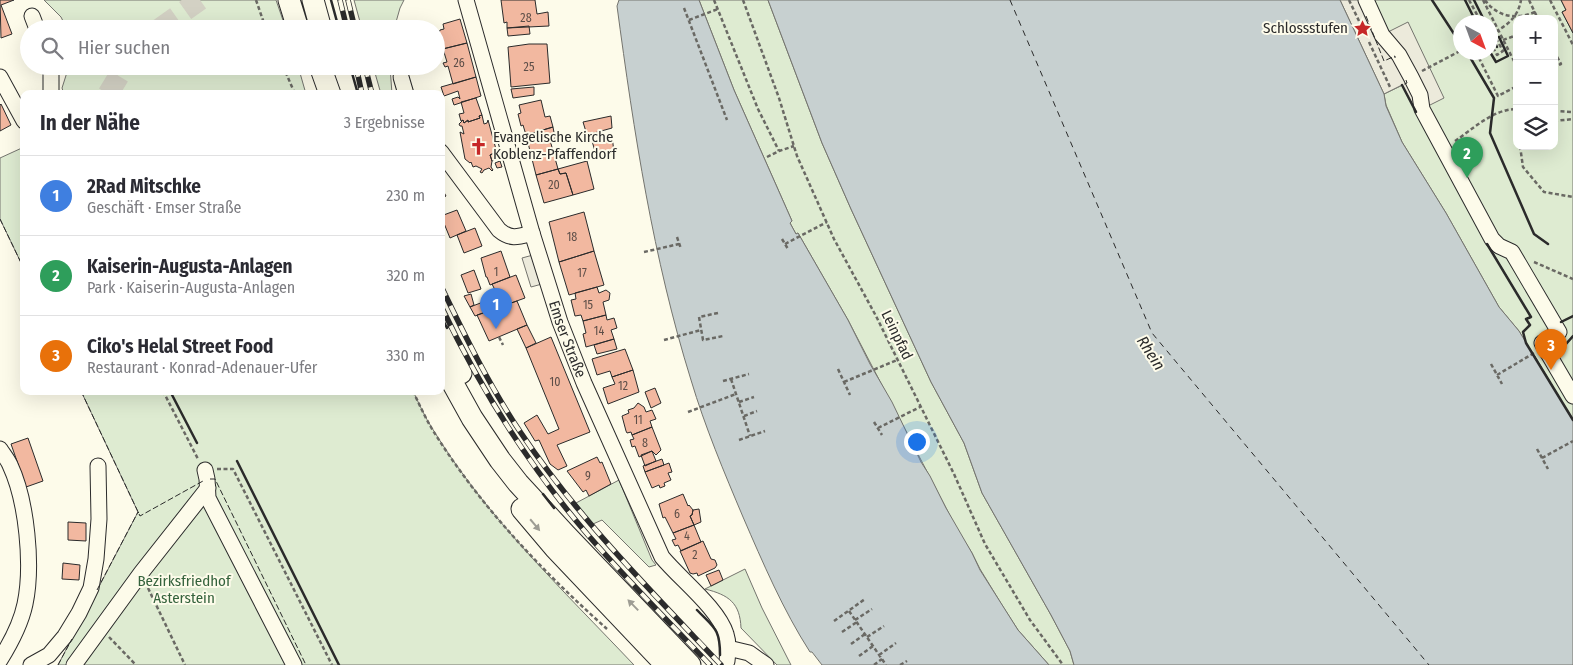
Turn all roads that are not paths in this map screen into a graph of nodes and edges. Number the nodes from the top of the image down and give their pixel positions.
1 (289, 0) edge
2 (299, 0) edge
3 (313, 0) edge
4 (466, 0) edge
5 (1366, 0) edge
6 (295, 20) edge
7 (305, 20) edge
8 (319, 20) edge
9 (51, 75) edge
10 (313, 75) edge
11 (323, 75) edge
12 (336, 75) edge
13 (0, 76) edge
14 (401, 77) dead end
15 (51, 90) edge
16 (317, 90) edge
17 (329, 90) edge
18 (341, 90) edge
19 (405, 90) edge
20 (20, 114) edge
21 (445, 157) edge
22 (532, 232) junction
23 (445, 342) edge
24 (445, 369) edge
25 (445, 393) edge
26 (1573, 396) edge
27 (0, 449) edge
28 (98, 466) dead end
29 (205, 470) road end
30 (208, 488) junction
31 (540, 507) junction
32 (0, 660) edge
33 (32, 665) edge
34 (74, 665) edge
35 (294, 665) edge
36 (666, 665) edge
37 (690, 665) edge
38 (766, 665) edge

1 - 6 highway
2 - 7 highway
3 - 8 highway
4 - 22 street, Emser Straße
5 - 26 street
9 - 15 street
10 - 16 highway
11 - 17 highway
12 - 18 highway
13 - 20 street
14 - 19 street
21 - 22 street
22 - 38 street, Emser Straße
23 - 31 highway
24 - 31 highway
25 -> 36 highway
27 - 32 street
28 - 33 street
29 - 30 street
30 - 34 street
30 - 35 street
37 -> 31 highway

